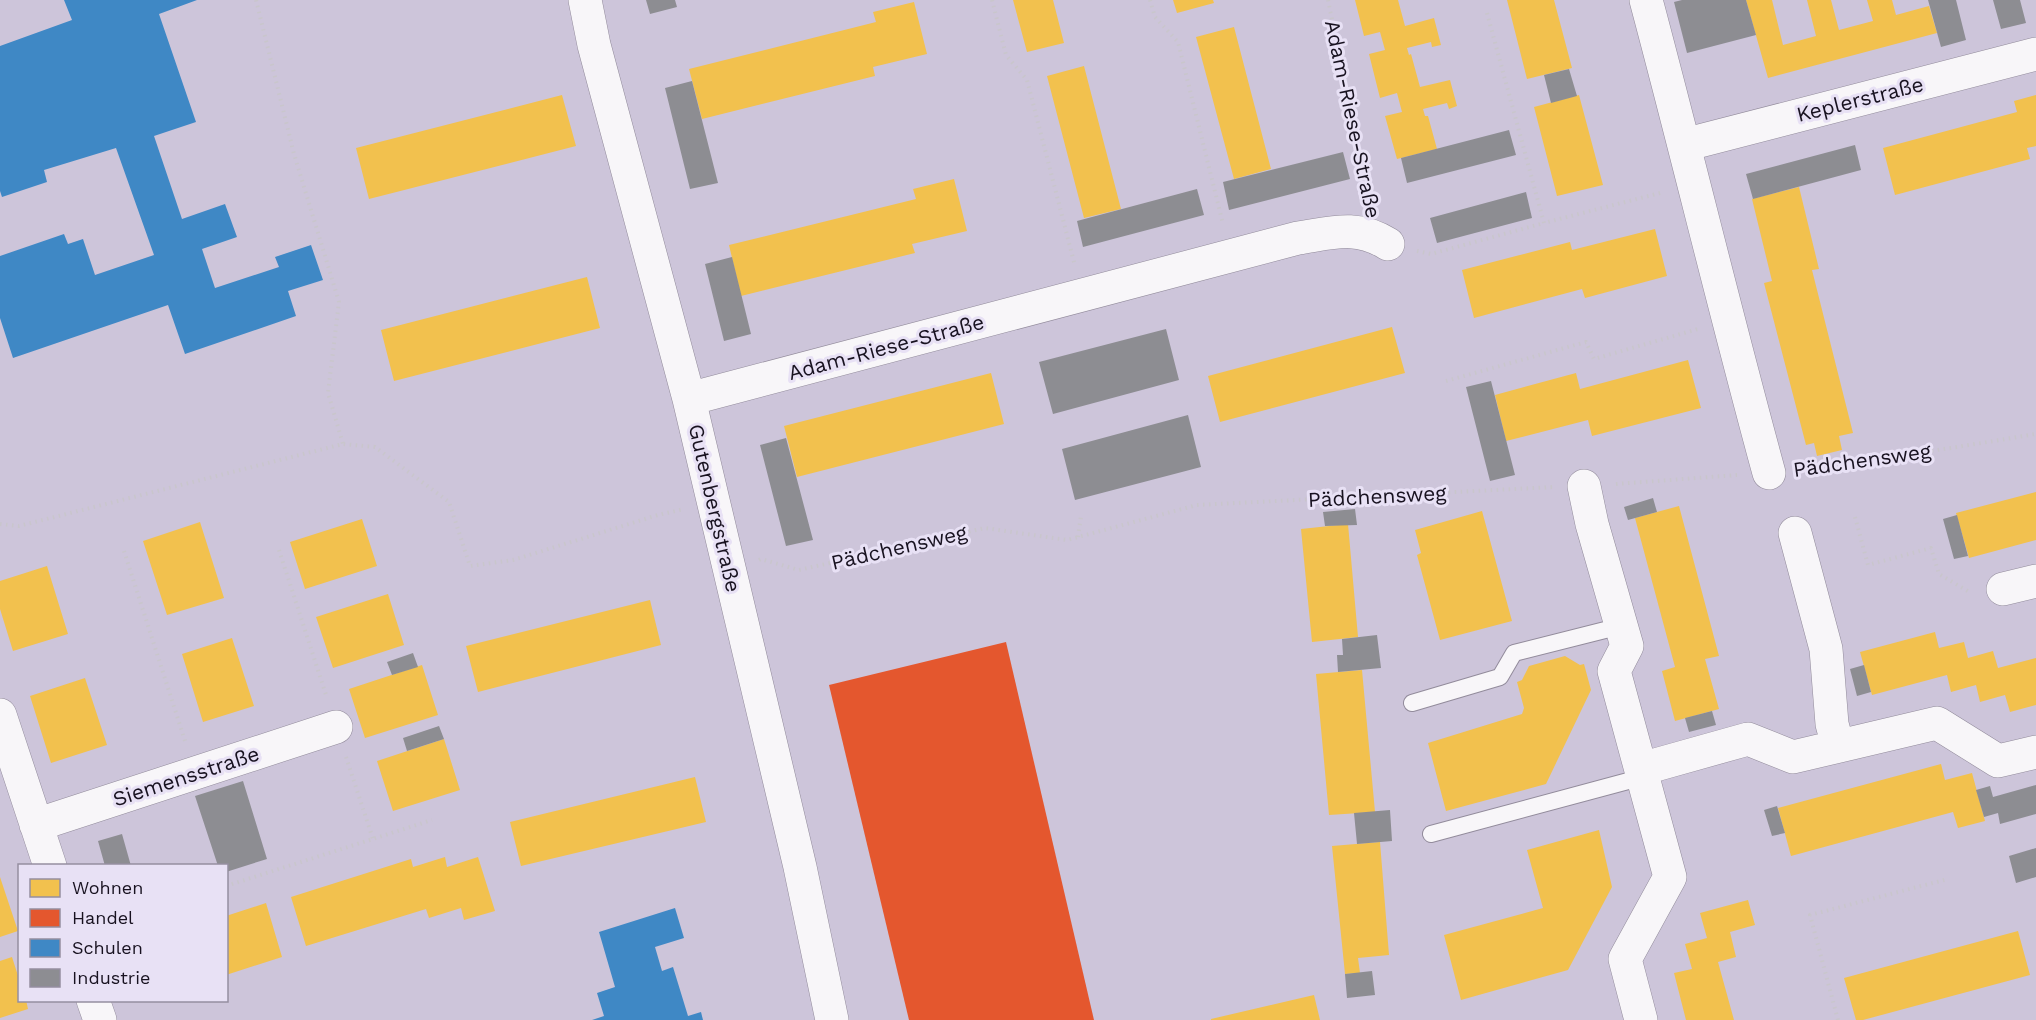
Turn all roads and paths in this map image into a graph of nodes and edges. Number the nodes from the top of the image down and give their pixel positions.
1 (256, 0) edge
2 (585, 0) edge
3 (992, 0) edge
4 (1150, 0) edge
5 (1328, 0) edge
6 (1646, 0) edge
7 (1487, 13) dead end
8 (2036, 54) edge
9 (1684, 145) junction
10 (1694, 184) junction
11 (1544, 223) junction
12 (1382, 240) junction
13 (1230, 256) junction
14 (1083, 295) junction
15 (1727, 321) junction
16 (1446, 381) dead end
17 (689, 399) junction
18 (2036, 434) edge
19 (343, 444) junction
20 (1769, 473) junction
21 (1584, 486) junction
22 (714, 503) junction
23 (1081, 516) dead end
24 (1855, 517) dead end
25 (0, 524) edge
26 (1795, 533) dead end
27 (1078, 537) junction
28 (279, 550) dead end
29 (124, 551) dead end
30 (730, 571) junction
31 (2036, 581) edge
32 (2003, 589) joint
33 (1621, 626) junction
34 (1412, 703) dead end
35 (0, 715) edge
36 (336, 727) junction
37 (1838, 746) junction
38 (2036, 752) edge
39 (1642, 773) junction
40 (195, 774) junction
41 (432, 820) dead end
42 (36, 825) junction
43 (1431, 834) dead end
44 (373, 839) junction
45 (49, 864) edge
46 (1948, 879) dead end
47 (228, 885) edge
48 (94, 1002) edge
49 (100, 1020) edge
50 (831, 1020) edge
51 (1641, 1020) edge
52 (1838, 1020) edge

1 - 19 path
2 - 17 street, Gutenbergstraße
3 - 14 path
4 - 13 path
5 - 12 path, Adam-Riese-Straße
6 - 9 street
7 - 11 path
8 - 9 street, Keplerstraße
9 - 10 street
10 - 11 path
10 - 15 street
11 - 12 path
12 - 13 street, Adam-Riese-Straße
13 - 14 street, Adam-Riese-Straße
14 - 17 street, Adam-Riese-Straße
15 - 16 path
15 - 20 street
17 - 22 street, Gutenbergstraße
18 - 20 path, Pädchensweg
19 - 22 path
19 - 25 path
20 - 21 path, Pädchensweg
21 - 27 path, Pädchensweg
21 - 33 street
22 - 30 street, Gutenbergstraße
23 - 27 path
24 - 32 path
26 - 37 street
27 - 30 path, Pädchensweg
28 - 36 path
29 - 40 path
30 - 50 street, Gutenbergstraße
31 - 32 street
33 - 34 lane
33 - 39 street
35 - 42 street
36 - 40 street, Siemensstraße
36 - 44 path
37 - 38 street
37 - 39 street
39 - 43 lane
39 - 51 street
40 - 42 street, Siemensstraße
41 - 44 path
42 - 45 street
44 - 47 path
46 - 52 path
48 - 49 street

